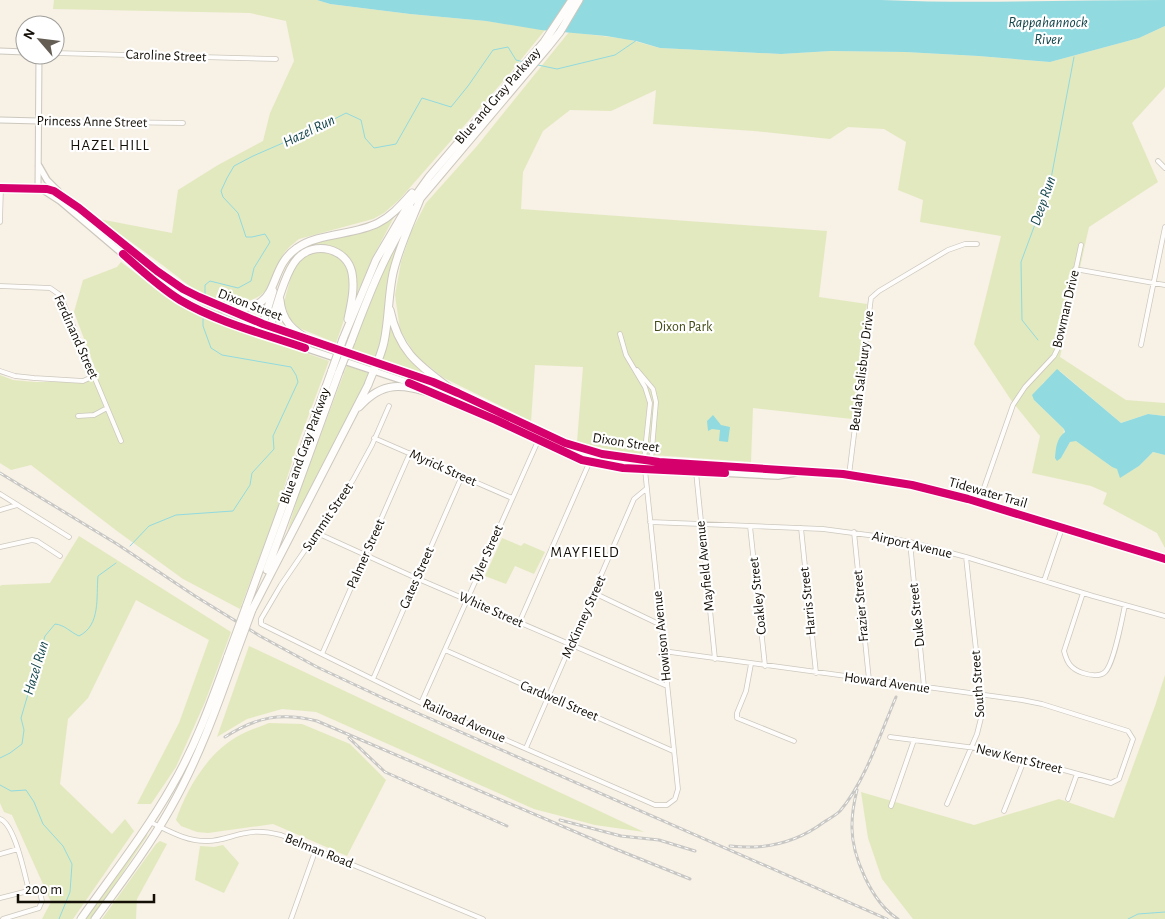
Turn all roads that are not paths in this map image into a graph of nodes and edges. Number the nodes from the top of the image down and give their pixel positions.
1 (572, 0) edge
2 (580, 0) edge
3 (0, 51) edge
4 (15, 52) edge
5 (65, 53) edge
6 (276, 59) dead end
7 (39, 65) edge
8 (514, 82) junction
9 (0, 120) edge
10 (39, 122) junction
11 (183, 123) dead end
12 (1158, 161) dead end
13 (39, 166) junction
14 (439, 166) junction
15 (1165, 168) edge
16 (0, 188) edge
17 (38, 188) junction
18 (421, 197) junction
19 (79, 208) junction
20 (0, 222) edge
21 (1165, 228) edge
22 (977, 244) dead end
23 (1081, 245) dead end
24 (1075, 269) junction
25 (277, 279) junction
26 (1153, 283) junction
27 (1165, 285) edge
28 (0, 286) edge
29 (280, 298) junction
30 (389, 303) junction
31 (221, 308) junction
32 (266, 325) junction
33 (263, 334) junction
34 (620, 334) dead end
35 (310, 340) junction
36 (347, 340) junction
37 (1141, 345) dead end
38 (376, 363) junction
39 (634, 367) junction
40 (0, 371) edge
41 (373, 371) junction
42 (94, 376) junction
43 (452, 390) junction
44 (436, 394) junction
45 (389, 406) dead end
46 (107, 408) junction
47 (78, 416) dead end
48 (351, 418) junction
49 (542, 432) junction
50 (374, 438) junction
51 (538, 440) junction
52 (121, 441) dead end
53 (410, 453) junction
54 (644, 460) junction
55 (590, 461) junction
56 (651, 461) junction
57 (646, 469) junction
58 (696, 472) junction
59 (799, 472) junction
60 (849, 475) junction
61 (462, 476) junction
62 (646, 489) junction
63 (0, 494) edge
64 (512, 498) junction
65 (979, 502) junction
66 (17, 505) junction
67 (0, 510) edge
68 (650, 522) junction
69 (701, 524) junction
70 (750, 526) junction
71 (801, 528) junction
72 (1062, 528) junction
73 (854, 532) junction
74 (317, 533) junction
75 (68, 537) dead end
76 (910, 542) junction
77 (0, 547) edge
78 (365, 555) junction
79 (60, 556) dead end
80 (966, 557) junction
81 (1165, 559) edge
82 (416, 578) junction
83 (1044, 581) junction
84 (594, 593) junction
85 (1083, 593) junction
86 (467, 600) junction
87 (1125, 606) junction
88 (249, 609) junction
89 (1165, 616) edge
90 (519, 622) junction
91 (261, 623) joint
92 (661, 625) junction
93 (571, 645) junction
94 (445, 650) junction
95 (663, 651) junction
96 (322, 654) junction
97 (231, 657) junction
98 (715, 659) junction
99 (751, 664) junction
100 (765, 666) junction
101 (816, 673) junction
102 (373, 680) junction
103 (869, 680) junction
104 (667, 686) junction
105 (924, 688) junction
106 (980, 695) junction
107 (549, 697) junction
108 (421, 703) junction
109 (1109, 725) joint
110 (890, 736) dead end
111 (914, 740) junction
112 (794, 741) dead end
113 (972, 747) junction
114 (526, 748) junction
115 (673, 751) junction
116 (1024, 758) junction
117 (1077, 774) junction
118 (1068, 799) dead end
119 (673, 802) joint
120 (947, 804) dead end
121 (891, 806) dead end
122 (1004, 811) dead end
123 (0, 819) edge
124 (150, 822) junction
125 (160, 826) junction
126 (18, 849) junction
127 (316, 849) junction
128 (0, 854) edge
129 (29, 891) junction
130 (0, 898) edge
131 (3, 919) edge
132 (81, 919) edge
133 (95, 919) edge
134 (290, 919) edge
135 (484, 919) edge

1 - 8 highway, Blue and Gray Parkway
2 - 8 highway, Blue and Gray Parkway
3 - 4 street
5 - 6 street, Caroline Street
7 - 10 street
8 - 14 highway, Blue and Gray Parkway
8 - 18 highway, Blue and Gray Parkway
9 - 10 street, Princess Anne Street
10 - 11 street, Princess Anne Street
10 - 13 street
12 - 15 street
13 - 17 street
13 - 19 main road
14 - 25 highway
14 - 36 highway, Blue and Gray Parkway
16 - 17 main road
16 - 20 street
17 - 19 main road, Dixon Street
17 - 33 main road, Dixon Street
18 - 30 highway
18 - 36 highway, Blue and Gray Parkway
19 - 31 main road, Dixon Street
21 - 26 street
22 - 60 street, Beulah Salisbury Drive
23 - 24 street, Bowman Drive
24 - 26 street
24 - 65 street, Bowman Drive
25 - 31 highway
25 - 32 highway
26 - 27 street
26 - 37 street
28 - 42 street, Ferdinand Street
29 - 32 highway
29 - 35 highway
29 - 36 highway
30 - 38 highway
30 - 43 highway
31 - 32 main road, Dixon Street
32 - 33 highway
32 - 35 main road, Dixon Street
33 - 41 main road, Dixon Street
34 - 39 street
35 - 38 main road, Dixon Street
36 - 88 highway, Blue and Gray Parkway, bridge
38 - 41 highway
38 - 43 main road, Dixon Street
39 - 54 street
39 - 56 street
40 - 42 street
41 - 44 main road, Dixon Street
41 - 48 highway
42 - 46 street, Ferdinand Street
43 - 49 main road, Dixon Street
44 - 48 highway
44 - 51 main road, Dixon Street
45 - 50 street, Summit Street
46 - 47 street
46 - 52 street, Ferdinand Street
48 - 88 highway
49 - 51 street, Tyler Street
49 - 54 main road, Dixon Street
50 - 53 street, Myrick Street
50 - 74 street, Summit Street
51 - 55 main road, Dixon Street
51 - 64 street, Tyler Street
53 - 61 street, Myrick Street
53 - 78 street, Palmer Street
54 - 56 main road, Dixon Street
54 - 57 street
55 - 57 main road, Dixon Street
55 - 90 street
56 - 57 street
56 - 59 main road, Dixon Street
57 - 58 main road, Dixon Street
57 - 62 street, Howison Avenue
58 - 59 main road, Dixon Street
58 - 69 street, Mayfield Avenue
59 - 60 main road, Tidewater Trail
60 - 65 main road, Tidewater Trail
61 - 64 street, Myrick Street
61 - 82 street, Gates Street
62 - 68 street, Howison Avenue
62 - 84 street, McKinney Street
63 - 66 street
64 - 86 street, Tyler Street
65 - 72 main road, Tidewater Trail
66 - 67 street
66 - 75 street
68 - 69 street, Airport Avenue
68 - 92 street, Howison Avenue
69 - 70 street, Airport Avenue
69 - 98 street, Mayfield Avenue
70 - 71 street, Airport Avenue
70 - 100 street, Coakley Street
71 - 73 street, Airport Avenue
71 - 101 street, Harris Street
72 - 81 main road, Tidewater Trail
72 - 83 street
73 - 76 street, Airport Avenue
73 - 103 street, Frazier Street
74 - 78 street, White Street
74 - 91 street, Summit Street
76 - 80 street, Airport Avenue
76 - 105 street, Duke Street
77 - 79 street
78 - 82 street, White Street
78 - 96 street, Palmer Street
80 - 83 street, Airport Avenue
80 - 106 street, South Street
82 - 86 street, White Street
82 - 102 street, Gates Street
83 - 85 street, Airport Avenue
84 - 92 street
84 - 93 street, McKinney Street
85 - 87 street, Airport Avenue
85 - 87 street
86 - 90 street, White Street
86 - 94 street, Tyler Street
87 - 89 street, Airport Avenue
88 - 97 highway, Blue and Gray Parkway, bridge
90 - 93 street, White Street
91 - 96 street, Railroad Avenue
92 - 95 street, Howison Avenue
93 - 104 street, White Street
93 - 107 street, McKinney Street
94 - 107 street, Cardwell Street
94 - 108 street, Tyler Street
95 - 98 street, Howard Avenue
95 - 104 street, Howison Avenue
96 - 102 street, Railroad Avenue
97 - 124 highway, Blue and Gray Parkway
97 - 125 highway, Blue and Gray Parkway
98 - 99 street, Howard Avenue
99 - 100 street, Howard Avenue
99 - 112 street
100 - 101 street, Howard Avenue
101 - 103 street, Howard Avenue
102 - 108 street, Railroad Avenue
103 - 105 street, Howard Avenue
104 - 115 street, Howison Avenue
105 - 106 street, Howard Avenue
106 - 109 street, Howard Avenue
106 - 113 street, South Street
107 - 114 street, McKinney Street
107 - 115 street, Cardwell Street
108 - 114 street, Railroad Avenue
109 - 117 street, New Kent Street
110 - 111 street, New Kent Street
111 - 113 street, New Kent Street
111 - 121 street
113 - 116 street, New Kent Street
113 - 120 street, South Street
114 - 119 street, Railroad Avenue
115 - 119 street, Howison Avenue
116 - 117 street, New Kent Street
116 - 122 street
117 - 118 street
123 - 126 street
124 - 125 street, Belman Road
124 - 132 highway, Blue and Gray Parkway
125 - 127 street, Belman Road
125 - 133 highway, Blue and Gray Parkway
126 - 128 street
126 - 129 street
127 - 134 street
127 - 135 street, Belman Road
129 - 130 street
129 - 131 street

